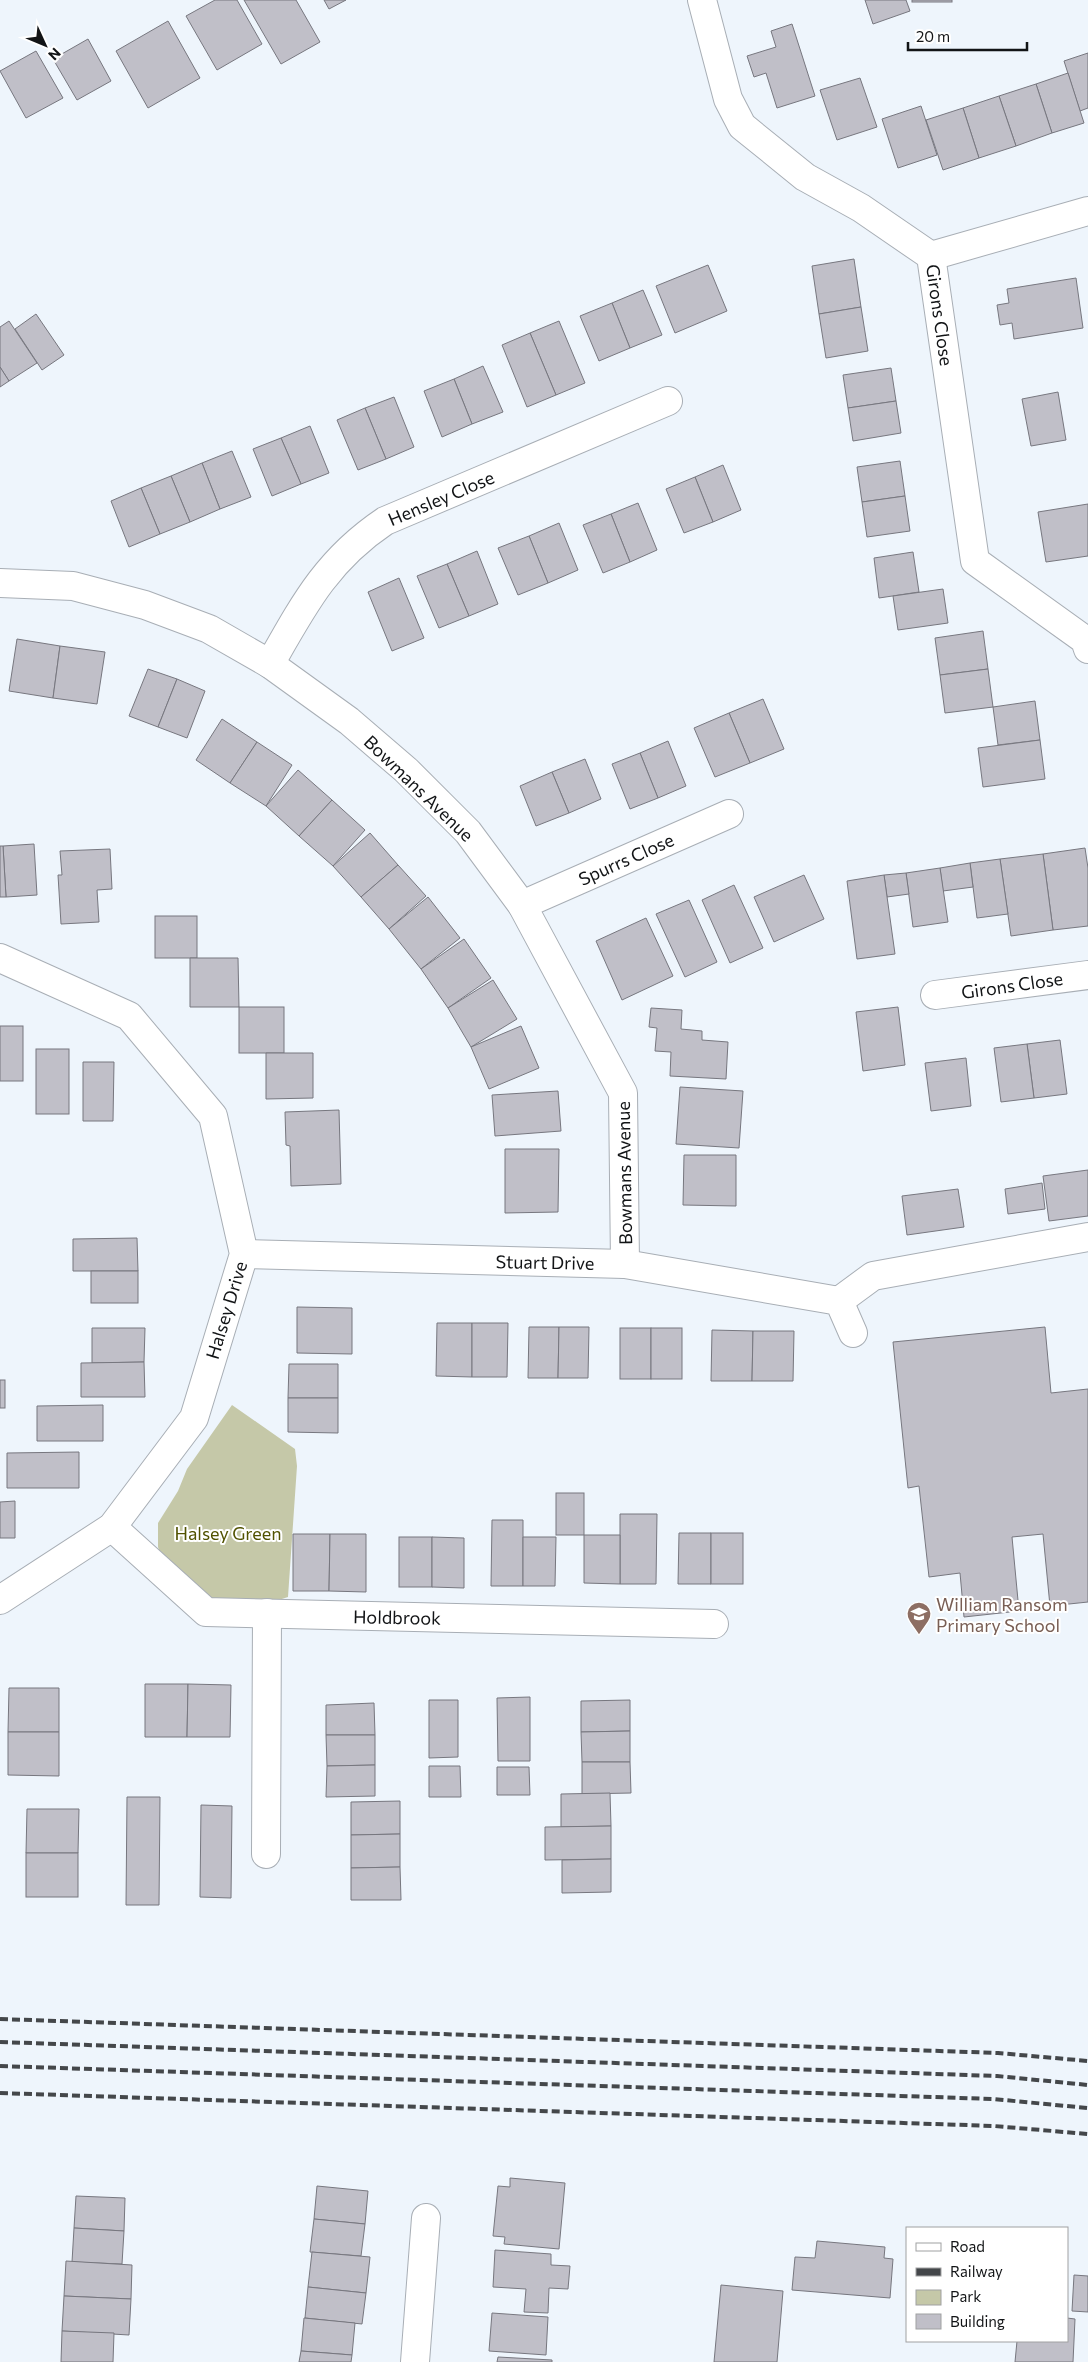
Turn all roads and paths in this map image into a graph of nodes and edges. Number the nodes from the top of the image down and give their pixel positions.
1 (702, 0) edge
2 (1088, 211) edge
3 (931, 256) junction
4 (668, 401) dead end
5 (0, 583) edge
6 (1087, 642) edge
7 (270, 664) junction
8 (729, 814) dead end
9 (522, 905) junction
10 (0, 958) edge
11 (1088, 975) edge
12 (935, 995) dead end
13 (1088, 1237) edge
14 (244, 1254) junction
15 (625, 1264) junction
16 (840, 1301) junction
17 (853, 1333) dead end
18 (112, 1527) junction
19 (0, 1600) edge
20 (266, 1614) junction
21 (714, 1624) dead end
22 (266, 1854) dead end
23 (426, 2218) dead end
24 (415, 2362) edge

1 - 3 street, Girons Close
2 - 3 street
3 - 6 street, Girons Close
4 - 7 street, Hensley Close
5 - 7 street, Bowmans Avenue
7 - 9 street, Bowmans Avenue
8 - 9 street, Spurrs Close
9 - 15 street, Bowmans Avenue
10 - 14 street, Halsey Drive
11 - 12 street, Girons Close
13 - 16 street
14 - 15 street, Stuart Drive
14 - 18 street, Halsey Drive
15 - 16 street, Stuart Drive
16 - 17 street
18 - 19 street, Halsey Drive
18 - 20 street, Holdbrook
20 - 21 street, Holdbrook
20 - 22 street
23 - 24 street

